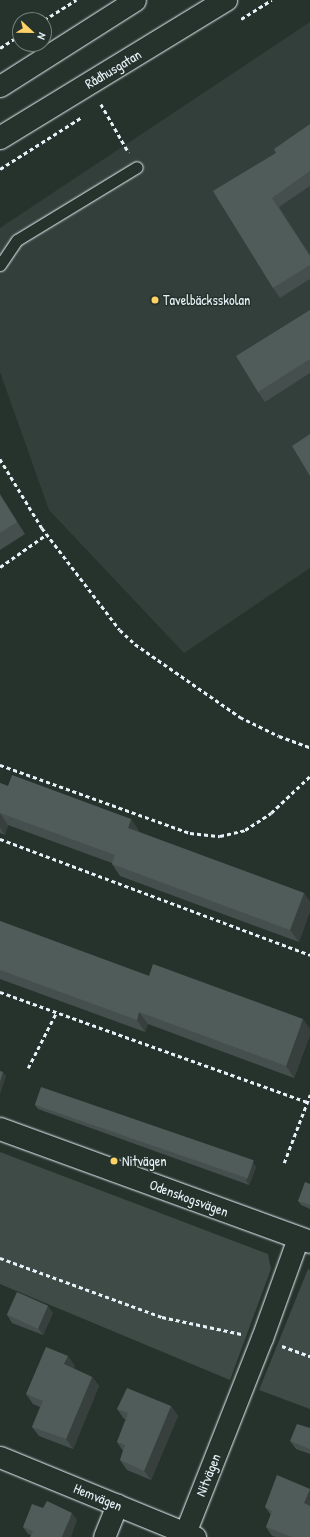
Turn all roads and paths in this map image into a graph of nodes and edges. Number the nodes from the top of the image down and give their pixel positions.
1 (76, 0) edge
2 (134, 0) edge
3 (226, 0) edge
4 (52, 15) edge
5 (12, 40) edge
6 (0, 48) edge
7 (0, 86) edge
8 (102, 104) dead end
9 (0, 138) edge
10 (137, 167) joint
11 (0, 265) edge
12 (1, 461) edge
13 (47, 534) junction
14 (0, 567) edge
15 (310, 747) edge
16 (0, 764) edge
17 (310, 776) edge
18 (0, 839) edge
19 (310, 955) edge
20 (0, 992) edge
21 (56, 1013) junction
22 (28, 1068) dead end
23 (310, 1095) edge
24 (308, 1102) junction
25 (0, 1129) edge
26 (284, 1163) dead end
27 (304, 1240) edge
28 (0, 1258) edge
29 (262, 1338) junction
30 (310, 1356) edge
31 (0, 1457) edge
32 (117, 1504) junction
33 (190, 1535) edge
34 (104, 1537) edge

1 - 4 path
2 - 7 street
3 - 9 street, Rådhusgatan
5 - 6 path
8 - 10 path
10 - 11 lane
12 - 13 path
13 - 14 path
13 - 15 path
16 - 17 path
18 - 19 path
20 - 21 path
21 - 22 path
21 - 24 path
23 - 24 path
24 - 26 path
25 - 27 street, Odenskogsvägen
27 - 29 street, Nitvägen
28 - 29 path
29 - 30 path
29 - 33 street, Nitvägen
31 - 32 street, Hemvägen
32 - 33 street, Hemvägen
32 - 34 street

